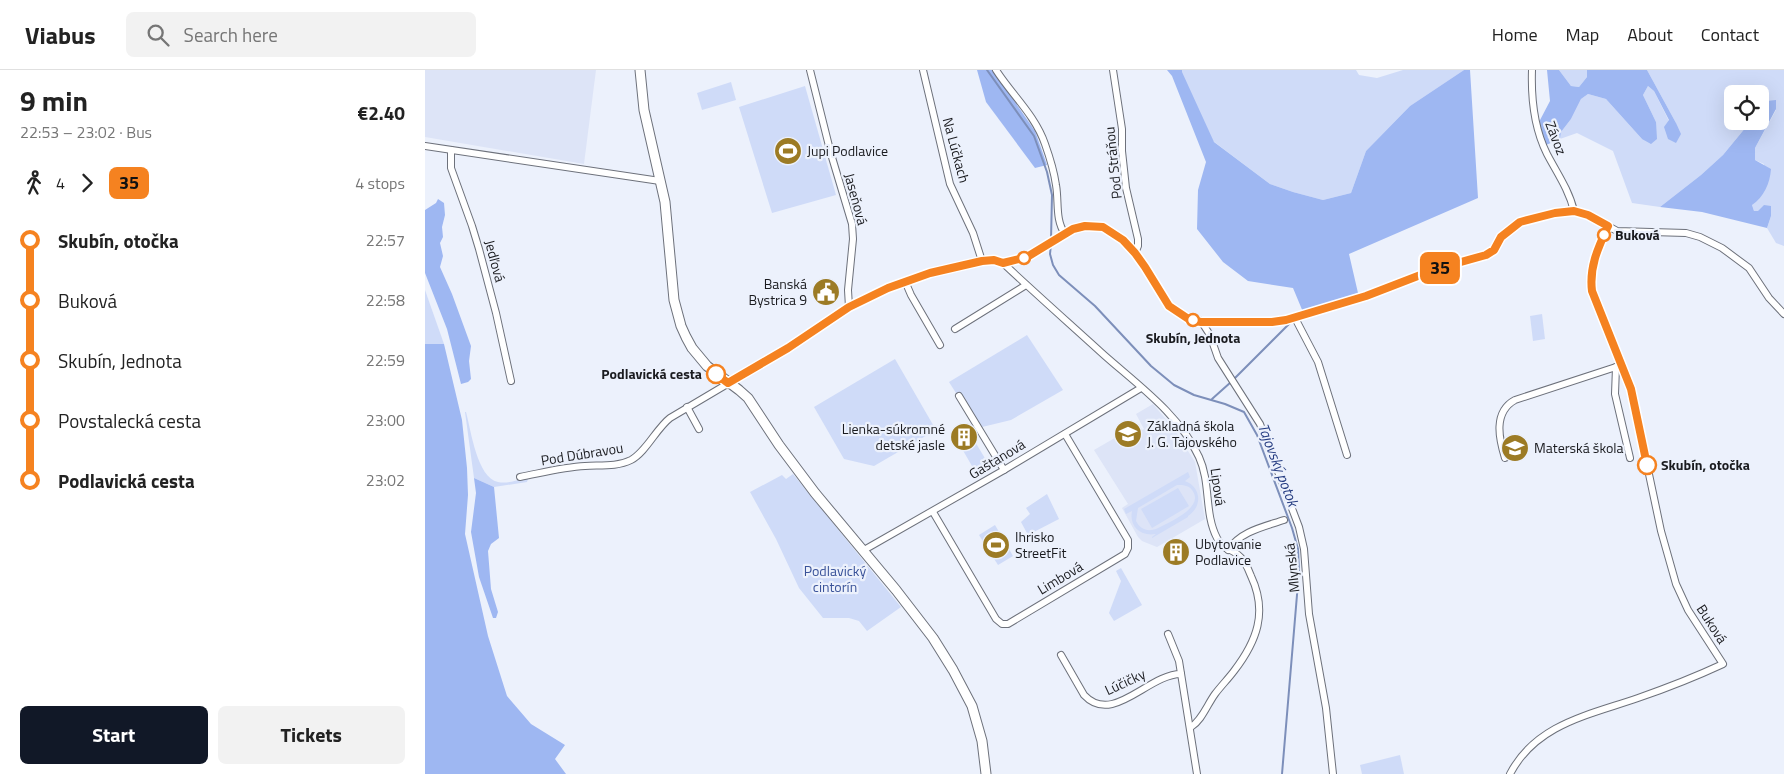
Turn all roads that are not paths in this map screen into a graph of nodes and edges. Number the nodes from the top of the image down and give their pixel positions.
1 (640, 70) edge
2 (810, 70) edge
3 (923, 70) edge
4 (996, 70) edge
5 (1113, 70) edge
6 (1532, 70) edge
7 (425, 146) edge
8 (451, 150) junction
9 (660, 181) junction
10 (1574, 211) junction
11 (1608, 226) junction
12 (1065, 234) junction
13 (1135, 253) junction
14 (982, 261) junction
15 (1003, 263) junction
16 (905, 281) junction
17 (1026, 285) junction
18 (849, 307) junction
19 (1784, 314) edge
20 (1295, 318) junction
21 (1201, 322) junction
22 (955, 329) dead end
23 (940, 345) dead end
24 (1619, 366) junction
25 (511, 381) dead end
26 (728, 383) junction
27 (1141, 388) junction
28 (959, 396) dead end
29 (687, 408) junction
30 (699, 429) dead end
31 (1065, 434) junction
32 (1347, 455) dead end
33 (1505, 458) dead end
34 (1630, 458) dead end
35 (1004, 470) junction
36 (520, 477) dead end
37 (933, 512) junction
38 (1284, 520) dead end
39 (864, 550) junction
40 (1228, 550) junction
41 (1168, 634) dead end
42 (1061, 655) dead end
43 (1181, 674) junction
44 (1191, 727) junction
45 (986, 774) edge
46 (1192, 774) edge
47 (1198, 774) edge
48 (1333, 774) edge
49 (1510, 774) edge

1 - 9 main road
2 - 18 street, Jaseňová
3 - 14 street, Na Lúčkach
4 - 12 street
5 - 13 street, Pod Stráňou
6 - 10 street, Závoz
7 - 8 street
8 - 9 street
8 - 25 street, Jedľová
9 - 26 main road
10 - 11 street
10 - 20 street
11 - 19 street
11 - 24 street, Buková
12 - 13 street, Pod Dúbravou
12 - 15 street, Pod Dúbravou
13 - 21 street, Pod Dúbravou
14 - 15 street, Pod Dúbravou
14 - 16 street, Pod Dúbravou
15 - 17 street, Lipová
16 - 18 street, Pod Dúbravou
16 - 23 street
17 - 22 street
17 - 27 street, Lipová
18 - 26 street, Pod Dúbravou
20 - 21 street
20 - 32 street
21 - 48 street, Mlynská
24 - 33 street
24 - 34 street, Buková
24 - 49 street, Buková
26 - 29 street, Pod Dúbravou
26 - 39 main road
27 - 31 street, Gaštanová
27 - 40 street, Lipová
28 - 35 street
29 - 30 street
29 - 36 street, Pod Dúbravou
31 - 35 street, Gaštanová
31 - 37 street, Limbová
35 - 37 street, Gaštanová
37 - 39 street, Gaštanová
38 - 40 street
39 - 45 main road
40 - 44 street, Lipová
41 - 43 street
42 - 43 street, Lúčičky
43 - 44 street
44 - 47 street
46 - 47 street

